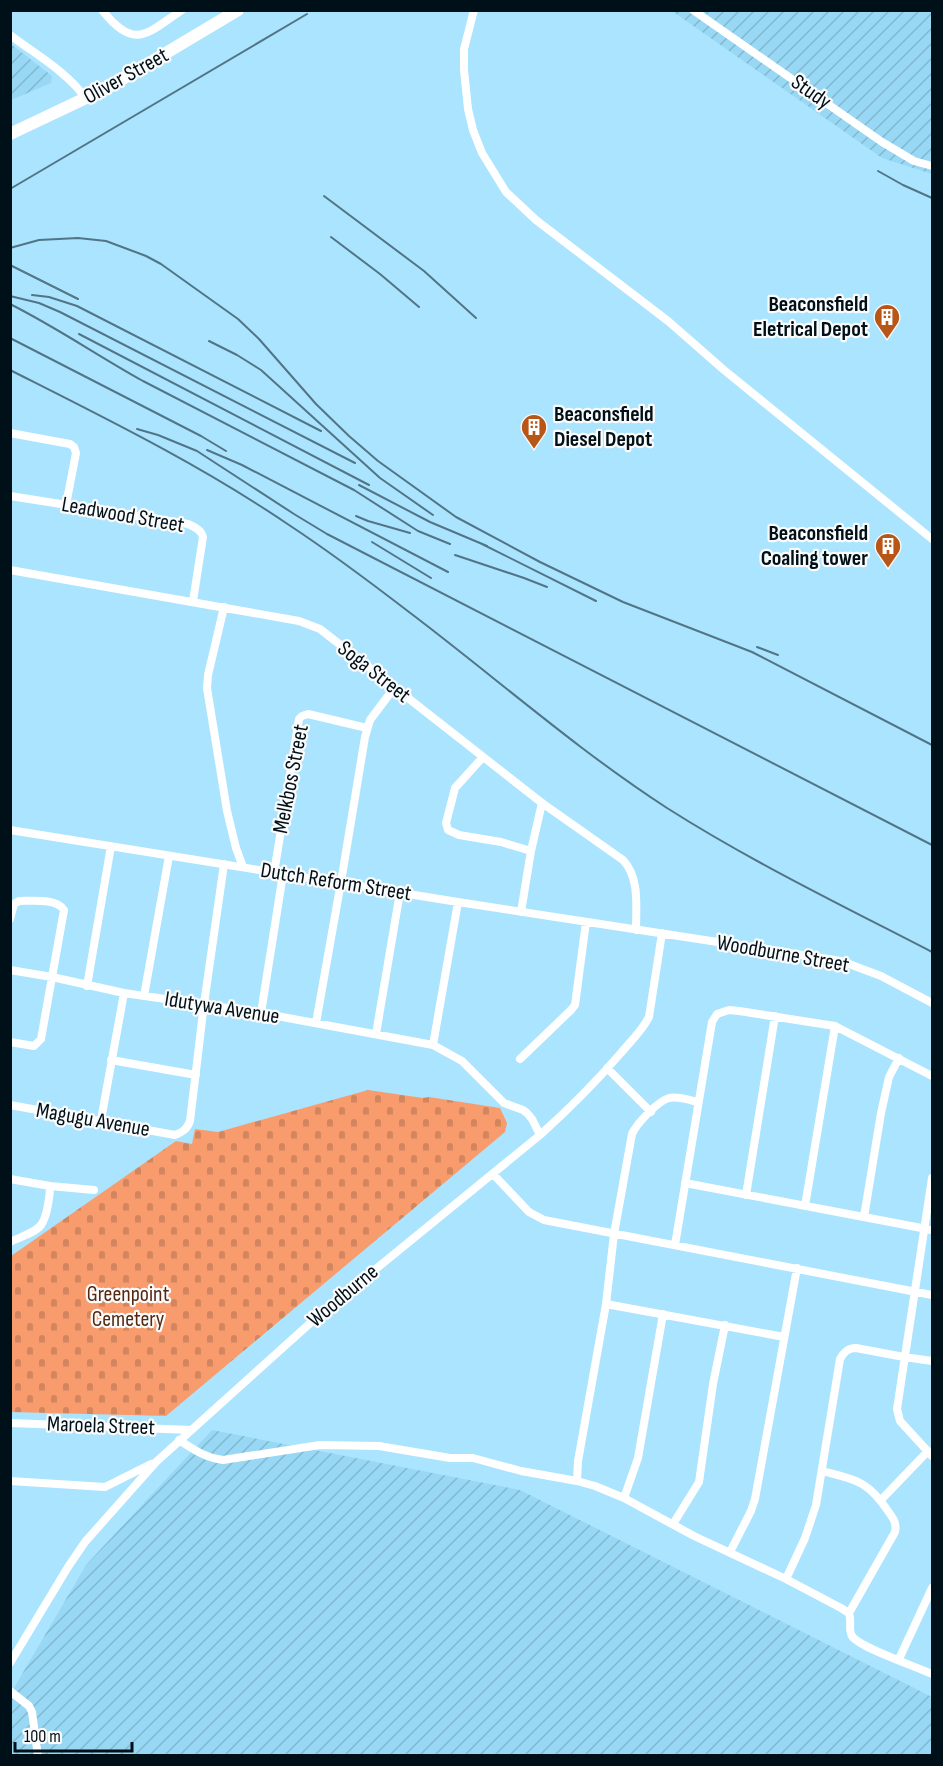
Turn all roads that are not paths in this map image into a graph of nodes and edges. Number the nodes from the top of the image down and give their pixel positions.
1 (102, 10) edge
2 (182, 10) edge
3 (238, 10) edge
4 (474, 10) edge
5 (693, 10) edge
6 (10, 35) edge
7 (86, 99) junction
8 (10, 134) edge
9 (933, 166) edge
10 (10, 434) edge
11 (10, 496) edge
12 (66, 505) junction
13 (933, 539) edge
14 (10, 570) edge
15 (193, 601) junction
16 (224, 607) junction
17 (394, 688) junction
18 (367, 728) junction
19 (483, 757) junction
20 (542, 803) junction
21 (10, 830) edge
22 (111, 846) junction
23 (531, 850) junction
24 (169, 856) junction
25 (224, 864) junction
26 (243, 867) junction
27 (278, 873) junction
28 (341, 882) junction
29 (400, 892) junction
30 (458, 902) junction
31 (521, 912) junction
32 (10, 919) edge
33 (586, 922) junction
34 (636, 930) junction
35 (662, 933) junction
36 (10, 970) edge
37 (52, 977) junction
38 (87, 986) junction
39 (124, 993) junction
40 (144, 996) junction
41 (933, 1003) edge
42 (204, 1004) junction
43 (261, 1013) junction
44 (775, 1016) junction
45 (316, 1023) junction
46 (835, 1026) junction
47 (376, 1034) junction
48 (10, 1042) edge
49 (433, 1045) junction
50 (899, 1058) junction
51 (520, 1059) dead end
52 (111, 1060) junction
53 (607, 1068) junction
54 (196, 1075) junction
55 (933, 1076) edge
56 (698, 1102) junction
57 (10, 1105) edge
58 (651, 1112) junction
59 (101, 1120) junction
60 (540, 1135) junction
61 (493, 1174) junction
62 (933, 1178) edge
63 (10, 1179) edge
64 (685, 1183) junction
65 (50, 1186) junction
66 (94, 1190) dead end
67 (746, 1195) junction
68 (805, 1206) junction
69 (864, 1217) junction
70 (928, 1229) edge
71 (614, 1234) junction
72 (10, 1242) edge
73 (675, 1245) junction
74 (797, 1268) junction
75 (914, 1291) junction
76 (933, 1295) edge
77 (606, 1304) junction
78 (663, 1314) junction
79 (725, 1325) junction
80 (784, 1337) junction
81 (904, 1357) junction
82 (933, 1361) edge
83 (10, 1423) edge
84 (191, 1430) junction
85 (179, 1440) junction
86 (930, 1453) edge
87 (156, 1462) junction
88 (822, 1471) junction
89 (10, 1481) edge
90 (577, 1482) junction
91 (624, 1498) junction
92 (881, 1500) junction
93 (673, 1524) junction
94 (730, 1552) junction
95 (786, 1580) junction
96 (933, 1588) edge
97 (849, 1613) junction
98 (899, 1659) junction
99 (10, 1664) edge
100 (933, 1674) edge
101 (10, 1692) edge
102 (38, 1755) edge

1 - 2 street
3 - 7 highway, Oliver Street
4 - 13 street
5 - 9 street, Study
6 - 7 street
7 - 8 highway, Oliver Street
10 - 12 street
11 - 12 street, Leadwood Street
12 - 15 street, Leadwood Street
14 - 15 street, Soga Street
15 - 16 street, Soga Street
16 - 17 street, Soga Street
16 - 26 street
17 - 18 street
17 - 19 street, Soga Street
18 - 27 street, Melkbos Street
18 - 28 street
19 - 20 street, Soga Street
19 - 23 street
20 - 23 street
20 - 34 street, Soga Street
21 - 22 street, Dutch Reform Street
22 - 24 street, Dutch Reform Street
22 - 38 street
23 - 31 street
24 - 25 street, Dutch Reform Street
24 - 40 street
25 - 26 street, Dutch Reform Street
25 - 42 street
26 - 27 street, Dutch Reform Street
27 - 28 street, Dutch Reform Street
27 - 43 street
28 - 29 street, Dutch Reform Street
28 - 45 street
29 - 30 street, Dutch Reform Street
29 - 47 street
30 - 31 street, Dutch Reform Street
30 - 49 street
31 - 33 street, Dutch Reform Street
32 - 37 street
33 - 34 street, Dutch Reform Street
33 - 51 street
34 - 35 street, Dutch Reform Street
35 - 41 street, Woodburne Street
35 - 53 street, Woodburne
36 - 37 street, Idutywa Avenue
37 - 38 street, Idutywa Avenue
37 - 48 street
38 - 39 street, Idutywa Avenue
39 - 40 street, Idutywa Avenue
39 - 52 street
40 - 42 street, Idutywa Avenue
42 - 43 street, Idutywa Avenue
42 - 54 street
43 - 45 street, Idutywa Avenue
44 - 46 street
44 - 56 street
44 - 67 street
45 - 47 street, Idutywa Avenue
46 - 50 street
46 - 68 street
47 - 49 street, Idutywa Avenue
49 - 60 street, Idutywa Avenue
50 - 55 street
50 - 69 street
52 - 54 street
52 - 59 street
53 - 58 street
53 - 60 street, Woodburne
54 - 59 street, Magugu Avenue
56 - 58 street
56 - 64 street
57 - 59 street, Magugu Avenue
58 - 71 street
60 - 61 street, Woodburne
61 - 71 street
61 - 84 street, Woodburne
62 - 70 street
63 - 65 street
64 - 67 street
64 - 73 street
65 - 66 street
65 - 72 street
67 - 68 street
68 - 69 street
69 - 70 street
70 - 75 street
71 - 73 street
71 - 77 street
73 - 74 street
74 - 75 street
74 - 80 street
75 - 76 street
75 - 81 street
77 - 78 street
77 - 90 street
78 - 79 street
78 - 91 street
79 - 80 street
79 - 93 street
80 - 94 street
81 - 82 street
81 - 86 street
81 - 88 street
83 - 84 street, Maroela Street
84 - 85 street, Woodburne
85 - 87 street, Woodburne
85 - 90 street
86 - 92 street
87 - 89 street
87 - 99 street, Woodburne
88 - 92 street
88 - 95 street
90 - 91 street
91 - 93 street
92 - 97 street
93 - 94 street
94 - 95 street
95 - 97 street
96 - 98 street
97 - 98 street
98 - 100 street
101 - 102 street

